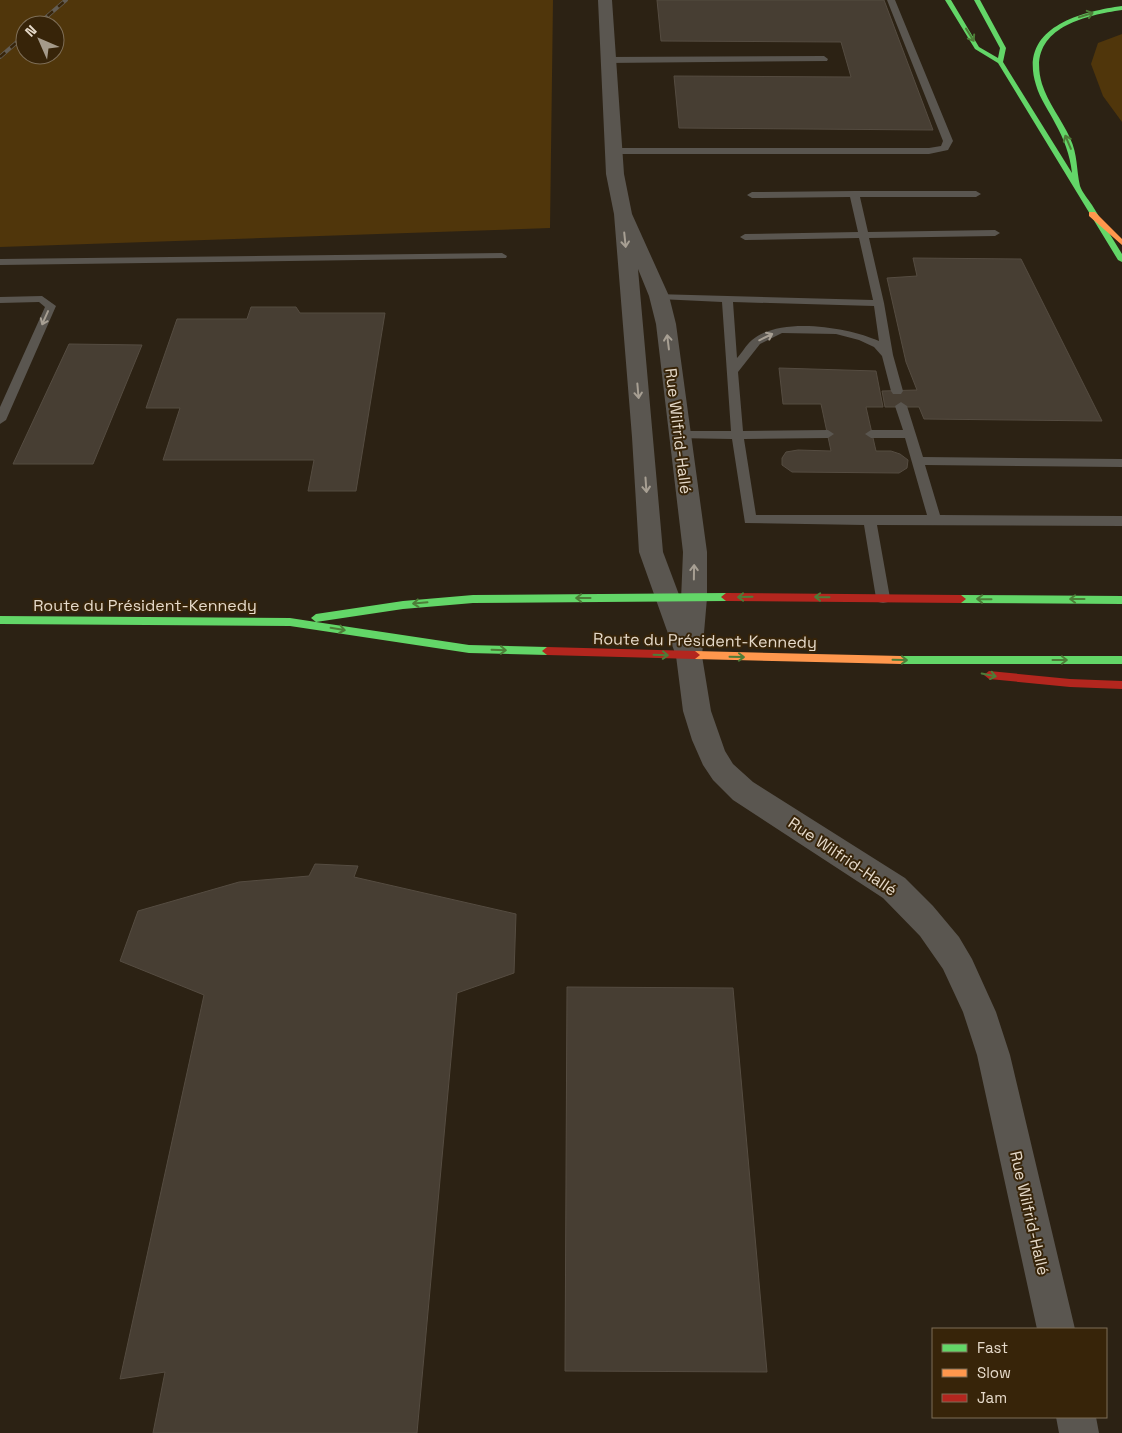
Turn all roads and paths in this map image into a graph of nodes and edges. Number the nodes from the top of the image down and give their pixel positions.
1 (605, 0) edge
2 (891, 0) edge
3 (948, 0) edge
4 (977, 0) edge
5 (1122, 8) edge
6 (824, 59) dead end
7 (607, 60) junction
8 (1000, 62) junction
9 (613, 151) junction
10 (1077, 190) junction
11 (854, 194) junction
12 (976, 194) dead end
13 (752, 195) dead end
14 (623, 214) junction
15 (1092, 214) junction
16 (996, 233) dead end
17 (863, 236) junction
18 (745, 237) dead end
19 (1122, 243) edge
20 (502, 256) dead end
21 (1122, 260) edge
22 (0, 262) edge
23 (660, 296) junction
24 (727, 299) junction
25 (0, 300) edge
26 (878, 303) junction
27 (887, 355) junction
28 (733, 372) junction
29 (897, 391) dead end
30 (902, 406) dead end
31 (0, 420) edge
32 (679, 434) junction
33 (737, 434) junction
34 (828, 434) dead end
35 (871, 434) dead end
36 (910, 434) junction
37 (917, 461) junction
38 (1122, 463) edge
39 (870, 520) junction
40 (935, 520) junction
41 (1122, 521) edge
42 (667, 598) junction
43 (694, 598) junction
44 (883, 598) junction
45 (1122, 600) edge
46 (0, 620) edge
47 (290, 622) junction
48 (688, 656) junction
49 (1122, 660) edge
50 (924, 661) junction
51 (1122, 685) edge
52 (1056, 1328) edge
53 (1076, 1418) edge
54 (1079, 1433) edge

1 - 7 street, Rue Wilfrid-Hallé
2 - 9 lane
3 -> 8 main road
4 - 8 main road
10 -> 5 main road
6 - 7 lane
7 - 9 street, Rue Wilfrid-Hallé
8 - 10 main road
9 - 14 street, Rue Wilfrid-Hallé
10 - 15 main road
11 - 12 lane
11 - 13 lane
11 - 17 lane
14 - 23 street, Rue Wilfrid-Hallé
14 -> 42 street, Rue Wilfrid-Hallé
15 - 19 main road
15 - 21 main road
16 - 17 lane
17 - 18 lane
17 - 26 lane
20 - 22 lane
23 - 24 lane
32 -> 23 street, Rue Wilfrid-Hallé
24 - 26 lane
24 - 28 lane
25 -> 31 lane
26 - 27 lane
28 -> 27 lane
27 - 29 lane
28 - 33 lane
30 - 36 lane
32 - 33 lane
43 -> 32 street, Rue Wilfrid-Hallé
33 - 34 lane
33 - 39 lane
35 - 36 lane
36 - 37 lane
37 - 38 lane
37 - 40 lane
39 - 40 lane
39 - 44 lane
40 - 41 lane
42 - 43 main road, Route du Président-Kennedy
42 -> 47 main road, Route du Président-Kennedy
42 - 48 street, Rue Wilfrid-Hallé
44 -> 43 main road, Route du Président-Kennedy
43 - 48 street, Rue Wilfrid-Hallé
45 -> 44 main road, Route du Président-Kennedy
46 - 47 main road, Route du Président-Kennedy
47 -> 48 main road, Route du Président-Kennedy
48 -> 50 main road, Route du Président-Kennedy
48 - 52 street, Rue Wilfrid-Hallé
50 -> 49 main road, Route du Président-Kennedy
50 -> 51 main road
53 - 54 street

